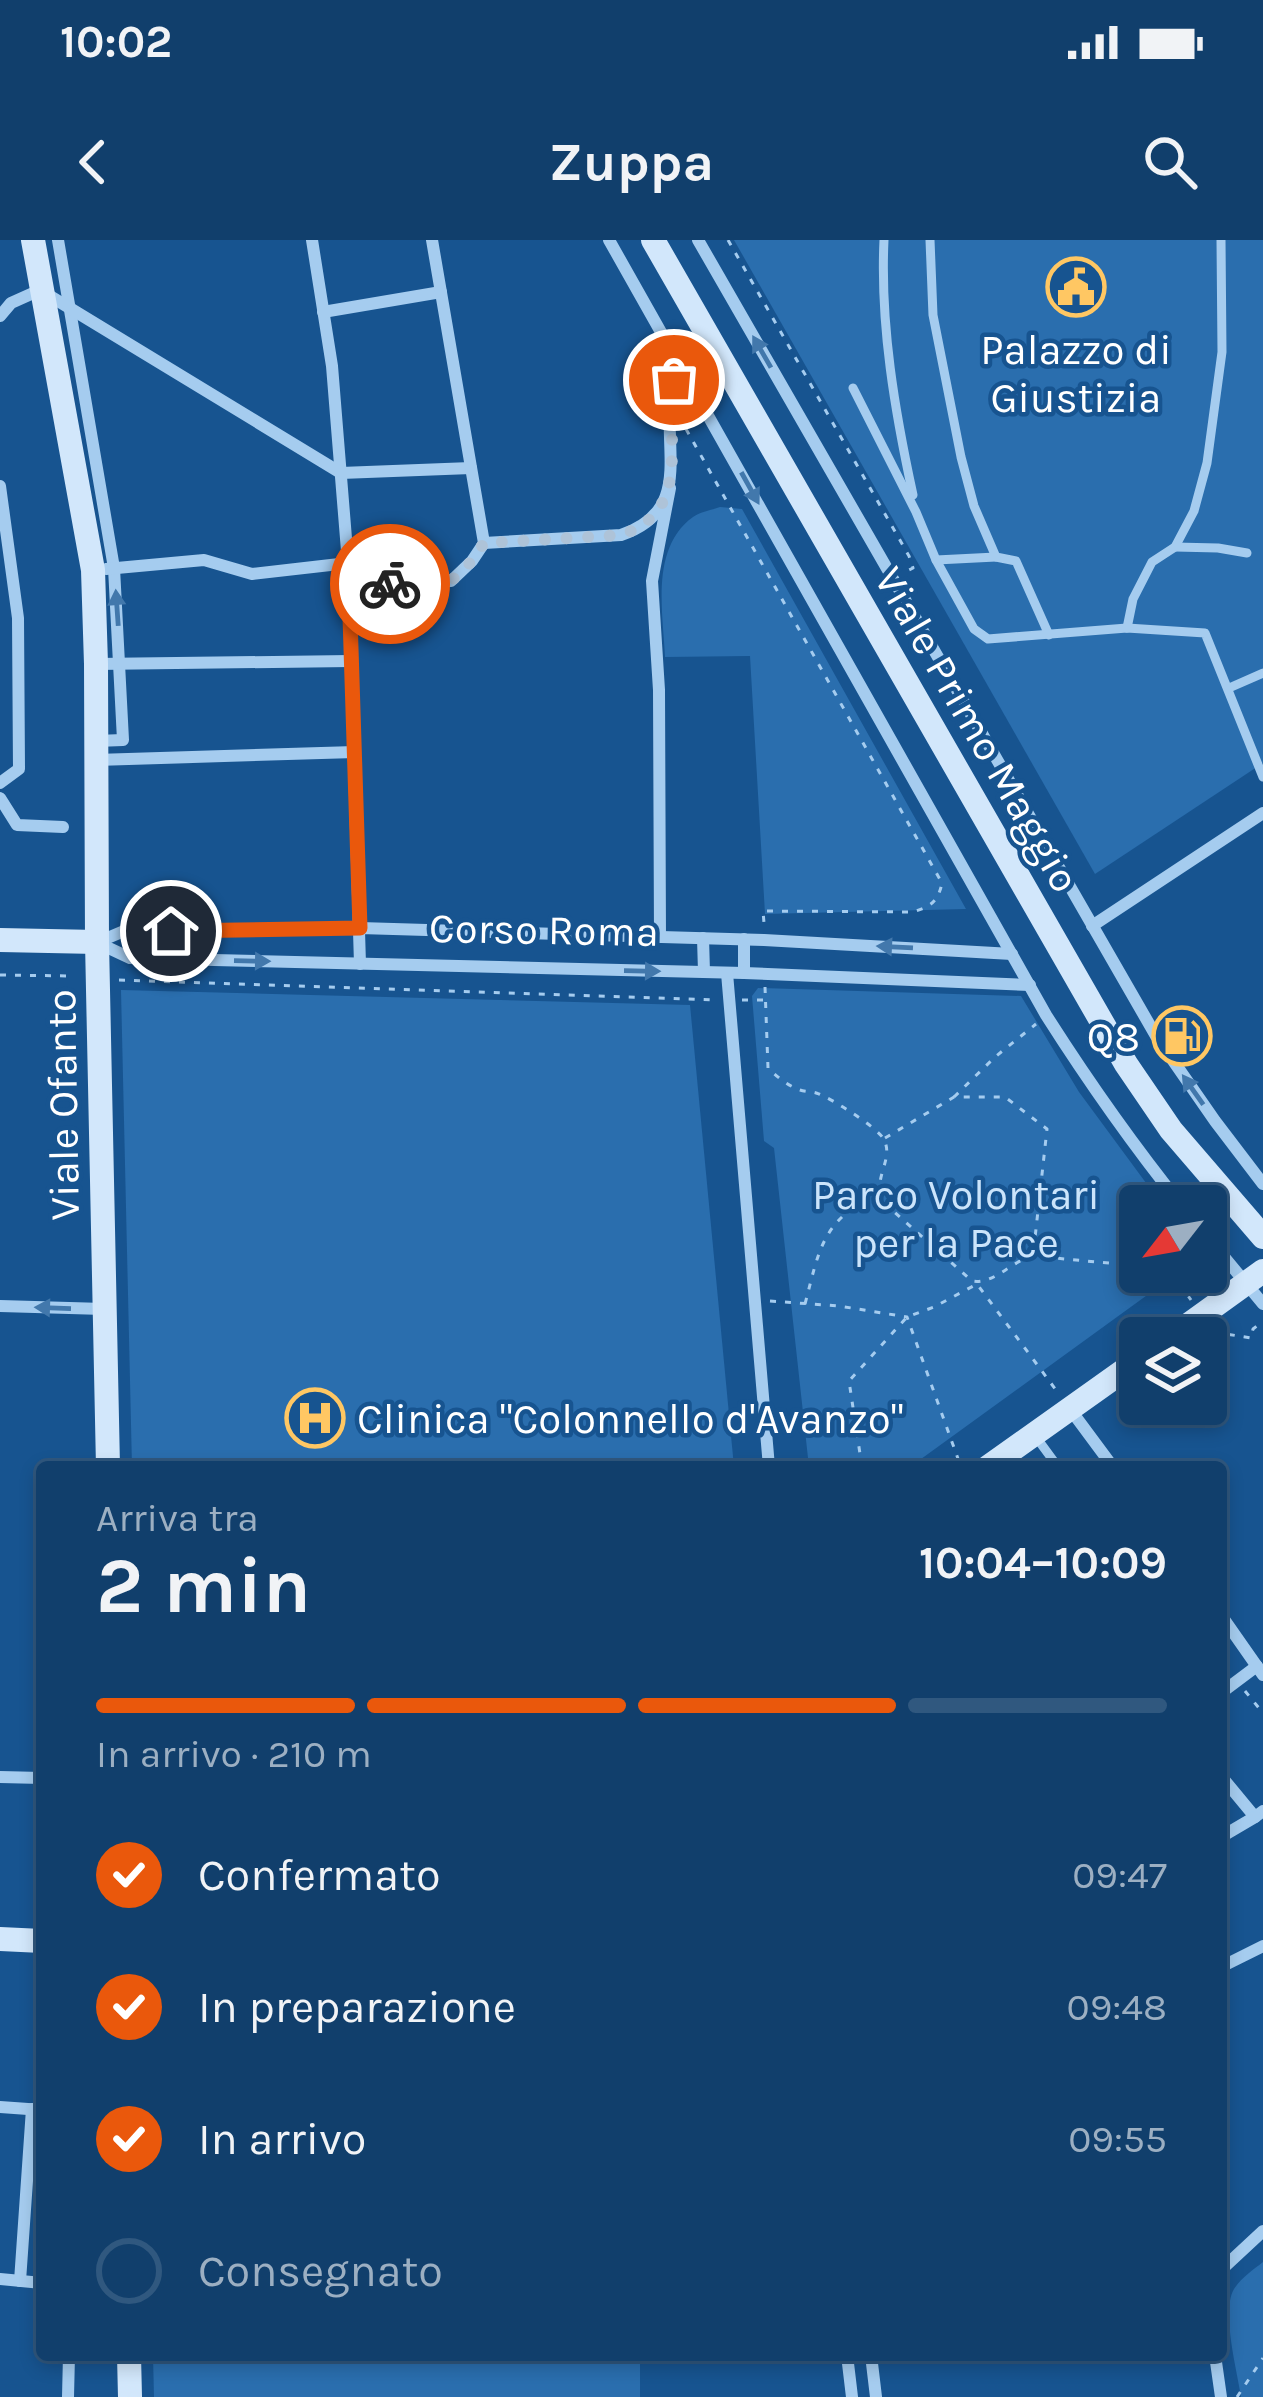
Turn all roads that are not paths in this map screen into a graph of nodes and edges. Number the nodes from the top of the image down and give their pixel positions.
1 (33, 240) edge
2 (58, 240) edge
3 (312, 240) edge
4 (432, 240) edge
5 (610, 240) edge
6 (653, 240) edge
7 (698, 240) edge
8 (884, 240) edge
9 (930, 240) edge
10 (1221, 240) edge
11 (40, 290) junction
12 (441, 292) junction
13 (70, 308) junction
14 (323, 312) junction
15 (0, 316) edge
16 (682, 367) junction
17 (853, 388) dead end
18 (471, 468) junction
19 (341, 472) junction
20 (0, 486) edge
21 (670, 488) junction
22 (916, 512) junction
23 (484, 543) junction
24 (1175, 547) junction
25 (1247, 553) dead end
26 (996, 556) junction
27 (936, 560) junction
28 (348, 562) junction
29 (104, 569) junction
30 (349, 586) junction
31 (1127, 628) junction
32 (1049, 635) junction
33 (351, 661) junction
34 (108, 664) junction
35 (1263, 673) edge
36 (1229, 688) junction
37 (96, 751) junction
38 (355, 752) junction
39 (1259, 752) edge
40 (1263, 777) edge
41 (0, 783) edge
42 (0, 798) edge
43 (1263, 813) edge
44 (63, 827) dead end
45 (1092, 926) junction
46 (360, 928) junction
47 (660, 937) junction
48 (703, 938) junction
49 (744, 939) junction
50 (0, 940) edge
51 (97, 942) junction
52 (1012, 953) junction
53 (360, 964) junction
54 (704, 972) junction
55 (727, 973) junction
56 (744, 973) junction
57 (1030, 985) junction
58 (1263, 1184) edge
59 (1166, 1185) edge
60 (1263, 1237) edge
61 (1227, 1261) edge
62 (1254, 1277) edge
63 (1263, 1304) edge
64 (0, 1306) edge
65 (105, 1310) junction
66 (1199, 1317) edge
67 (1119, 1374) edge
68 (1070, 1409) junction
69 (1034, 1434) junction
70 (108, 1461) edge
71 (769, 1461) edge
72 (996, 1461) edge
73 (1054, 1461) edge
74 (1109, 1461) edge
75 (1227, 1623) edge
76 (1260, 1670) edge
77 (1227, 1689) edge
78 (0, 1777) edge
79 (36, 1778) edge
80 (1227, 1783) edge
81 (1259, 1814) edge
82 (1227, 1834) edge
83 (0, 1939) edge
84 (36, 1940) edge
85 (1263, 1946) edge
86 (1227, 1964) edge
87 (0, 2107) edge
88 (36, 2110) edge
89 (36, 2120) edge
90 (1263, 2231) edge
91 (1227, 2264) edge
92 (0, 2279) edge
93 (20, 2281) junction
94 (36, 2282) edge
95 (69, 2361) edge
96 (129, 2361) edge
97 (848, 2361) edge
98 (872, 2361) edge
99 (1216, 2361) edge
100 (68, 2397) edge
101 (130, 2397) edge
102 (852, 2397) edge
103 (876, 2397) edge
104 (1221, 2397) edge

1 - 11 main road, Viale Ofanto
2 - 13 street, Viale Ofanto
3 - 14 street
4 - 12 street
5 - 16 street, Viale Primo Maggio
6 - 60 main road, Viale Primo Maggio
45 -> 7 street, Viale Primo Maggio
8 - 22 lane
9 - 26 lane
10 - 24 lane
11 - 13 street
11 - 15 street
11 - 29 main road, Viale Ofanto
12 - 14 street
12 - 18 street
13 - 19 street
13 - 29 street, Viale Ofanto
14 - 19 street
16 - 21 street, Corso Roma
16 -> 52 street, Viale Primo Maggio
17 - 22 lane
18 - 19 street
18 - 23 street
19 - 28 street
20 - 41 street
21 - 23 street
21 - 47 street, Corso Roma
22 - 27 lane
23 - 30 street
24 - 25 lane
24 - 31 lane
26 - 27 lane
26 - 32 lane
27 - 32 lane
28 - 29 street
28 - 30 street
29 - 34 main road, Viale Ofanto
30 - 33 street
31 - 32 lane
31 - 36 lane
33 - 34 street
33 - 38 street
34 - 37 main road, Viale Ofanto
35 - 36 lane
36 - 39 lane
37 - 38 street
37 - 51 main road, Viale Ofanto
38 - 46 street
39 - 40 lane
42 - 44 street
43 - 45 street
58 -> 45 street, Viale Primo Maggio
46 - 47 street, Corso Roma
46 - 51 street, Corso Roma
46 - 53 street
47 - 48 street, Corso Roma
48 - 49 street, Corso Roma
48 - 54 street, Corso Roma
52 -> 49 street, Corso Roma
49 - 56 street
50 - 51 main road, Corso Roma
51 -> 53 street, Corso Roma
51 - 65 main road, Viale Ofanto
52 - 57 street, Viale Primo Maggio
53 -> 54 street, Corso Roma
54 - 55 street, Corso Roma
55 - 56 street, Corso Roma
55 - 71 street
56 - 57 street, Corso Roma
57 - 59 street, Viale Primo Maggio
61 - 62 street
62 - 63 street
62 - 66 main road
65 -> 64 street
65 - 70 main road, Viale Ofanto
67 - 68 main road
68 - 69 main road
68 - 74 street
69 - 72 main road
69 - 73 lane
75 - 76 street
76 - 77 street
78 - 79 street
80 - 81 street
81 - 82 street
83 - 84 main road
85 - 86 street
87 - 88 street
89 - 93 street
90 - 91 street
92 - 93 street
93 - 94 street
95 - 100 street
96 - 101 main road
97 - 102 street
98 - 103 street
99 - 104 street

